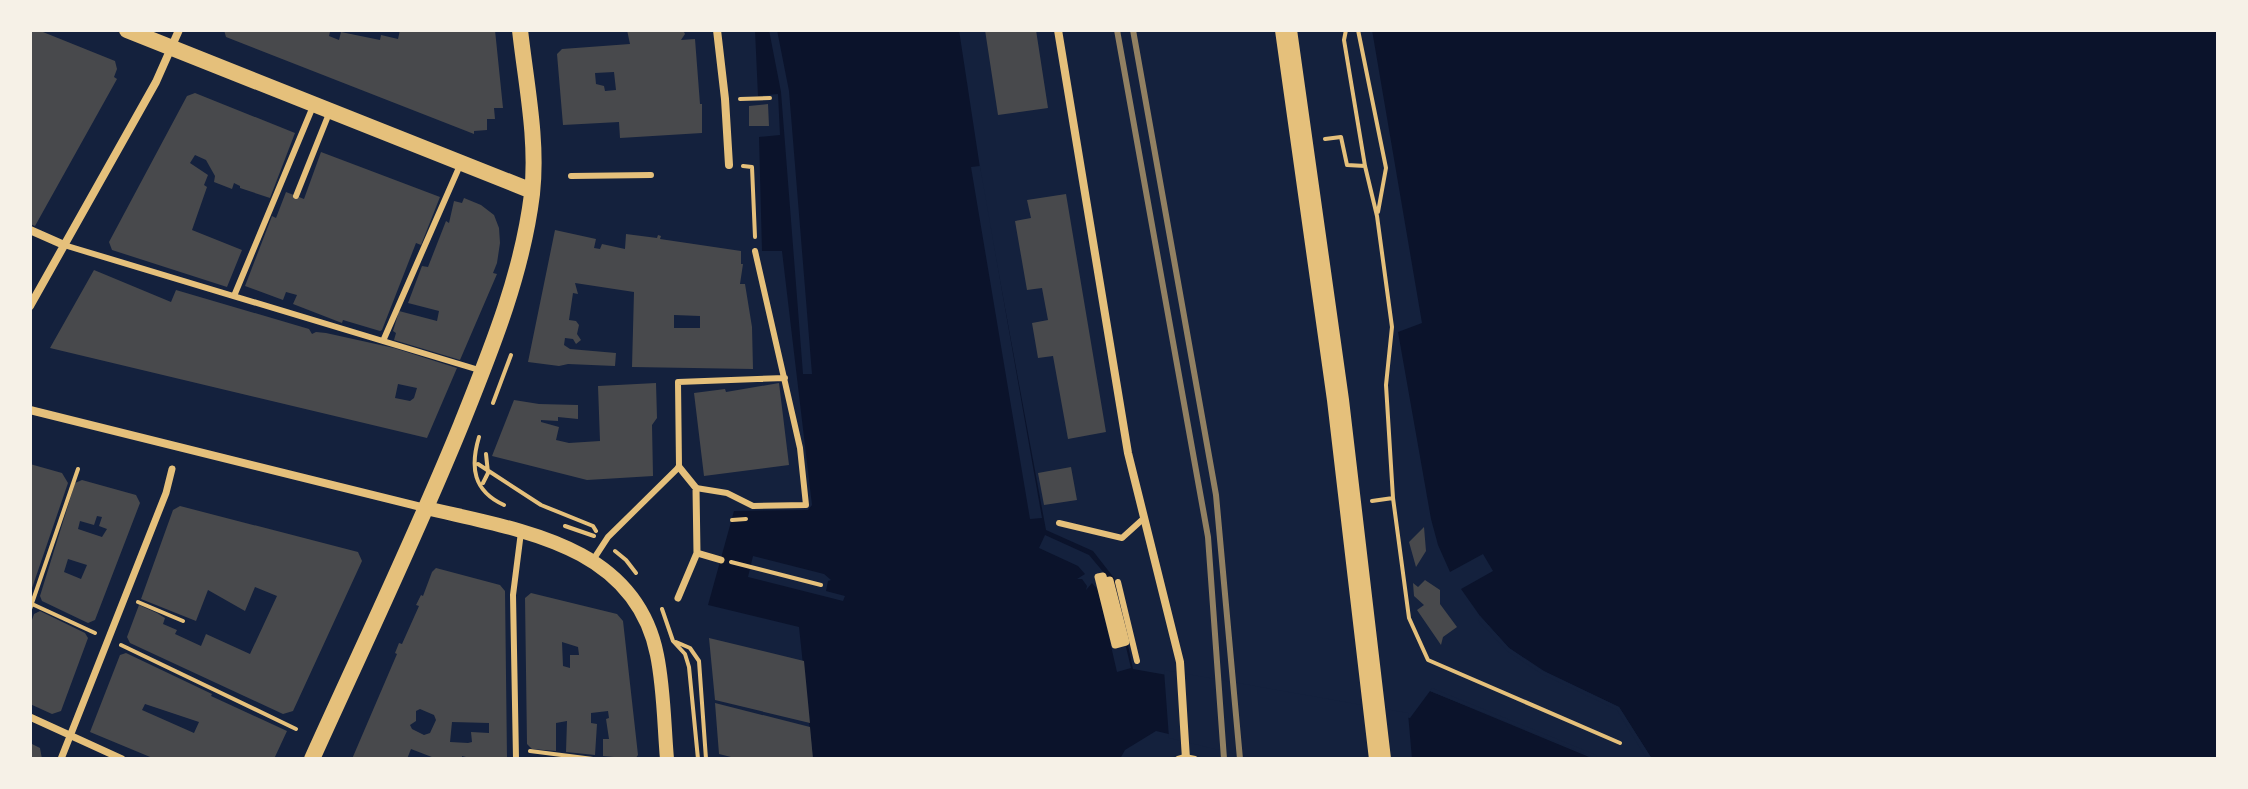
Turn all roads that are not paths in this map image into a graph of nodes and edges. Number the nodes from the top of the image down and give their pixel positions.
1 (127, 30) edge
2 (179, 30) edge
3 (520, 30) edge
4 (717, 30) edge
5 (1058, 30) edge
6 (1286, 30) edge
7 (171, 48) junction
8 (314, 104) junction
9 (330, 111) junction
10 (461, 163) junction
11 (729, 165) road end
12 (651, 175) dead end
13 (571, 176) dead end
14 (532, 191) junction
15 (296, 196) dead end
16 (30, 230) edge
17 (64, 245) junction
18 (755, 251) road end
19 (234, 296) junction
20 (30, 306) edge
21 (383, 341) junction
22 (483, 371) junction
23 (785, 378) junction
24 (30, 410) edge
25 (679, 467) junction
26 (172, 469) dead end
27 (696, 488) junction
28 (426, 508) junction
29 (1143, 519) junction
30 (1059, 523) dead end
31 (521, 532) junction
32 (697, 553) junction
33 (593, 560) junction
34 (721, 560) dead end
35 (1098, 577) joint
36 (1118, 582) dead end
37 (678, 598) dead end
38 (1137, 661) dead end
39 (30, 717) edge
40 (70, 736) junction
41 (61, 759) edge
42 (122, 759) edge
43 (312, 759) edge
44 (516, 759) edge
45 (667, 759) edge
46 (1178, 759) edge
47 (1186, 759) edge
48 (1195, 759) edge
49 (1380, 759) edge

1 - 7 main road
2 - 7 street
3 - 14 main road
4 - 11 street
5 - 29 street
6 - 49 highway
7 - 8 main road
7 - 17 street
8 - 9 main road
8 - 19 lane
9 - 10 main road
9 - 15 lane
10 - 14 main road
10 - 21 lane
12 - 13 lane
14 - 22 main road
16 - 17 street
17 - 19 lane
17 - 20 street
18 - 23 lane
19 - 21 lane
21 - 22 lane
22 - 28 main road
23 - 25 lane
23 - 27 lane
24 - 28 street
25 - 27 street
25 - 33 lane
26 - 40 street
27 - 32 street
28 - 31 street
28 - 43 main road
29 - 30 lane
29 - 47 street
31 - 33 street
31 - 44 lane
32 - 34 street
32 - 37 street
33 - 45 street
35 - 35 street
36 - 38 lane
39 - 40 street
40 - 41 street
40 - 42 street
46 - 48 lane

